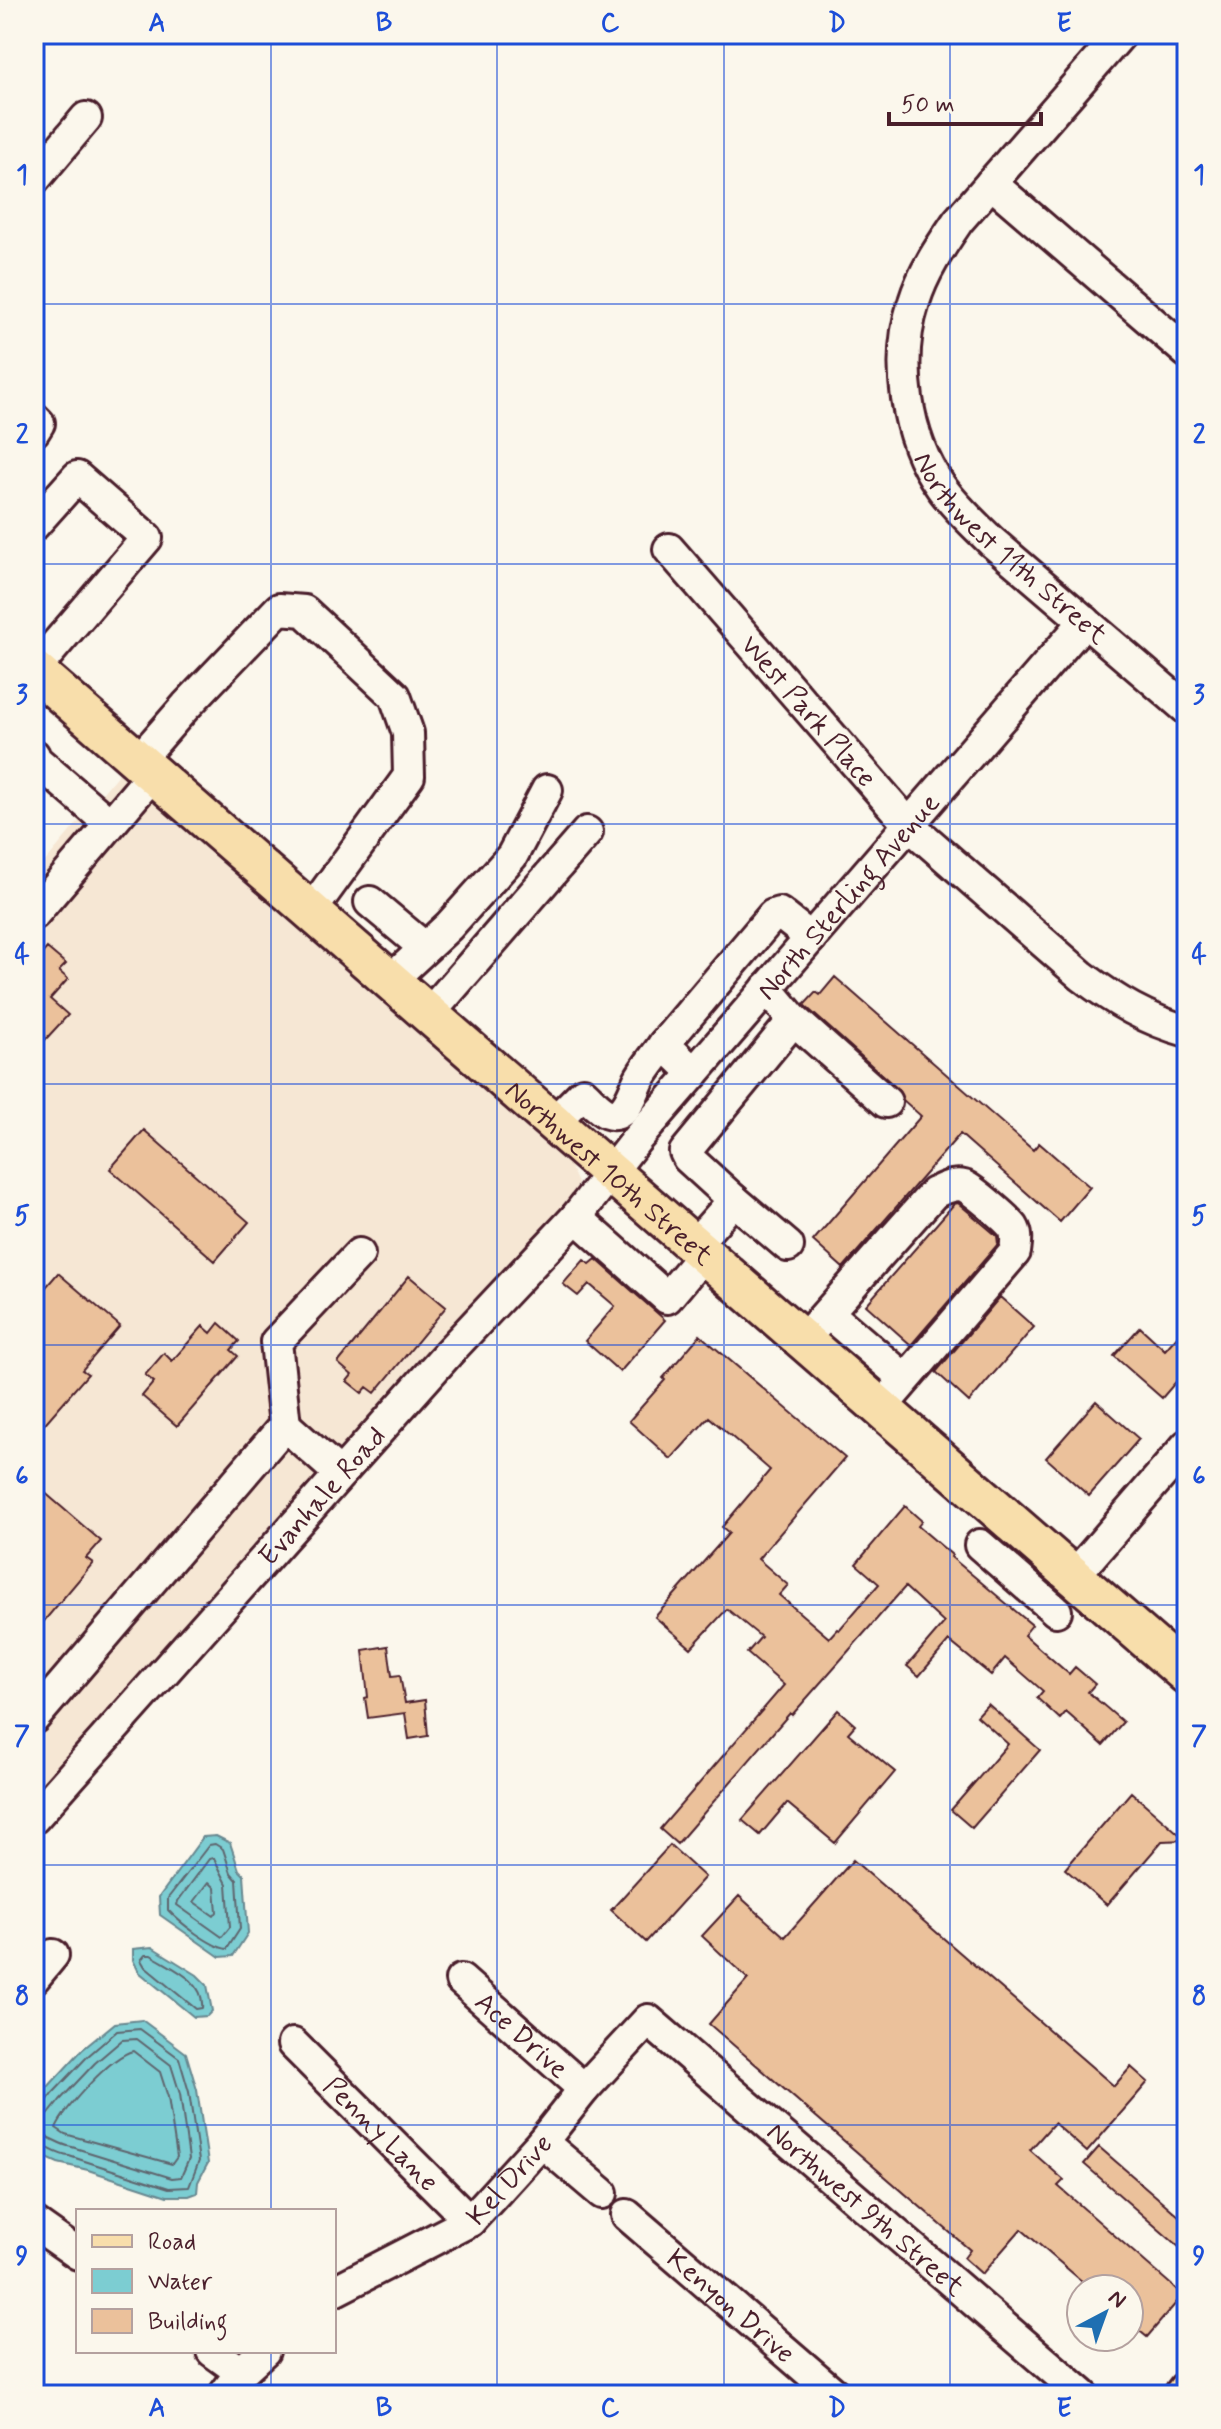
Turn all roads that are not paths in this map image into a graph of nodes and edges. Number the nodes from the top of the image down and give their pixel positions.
1 (1121, 34) edge
2 (86, 118) dead end
3 (34, 180) edge
4 (991, 183) junction
5 (1187, 352) edge
6 (34, 418) edge
7 (34, 431) edge
8 (34, 525) edge
9 (669, 549) dead end
10 (1085, 621) junction
11 (34, 670) edge
12 (1187, 709) edge
13 (34, 758) edge
14 (145, 767) junction
15 (547, 790) dead end
16 (110, 824) junction
17 (909, 825) junction
18 (587, 832) dead end
19 (370, 902) dead end
20 (311, 911) junction
21 (34, 914) edge
22 (811, 938) junction
23 (425, 948) junction
24 (390, 981) junction
25 (767, 988) junction
26 (429, 1014) junction
27 (793, 1019) junction
28 (1187, 1031) edge
29 (664, 1044) junction
30 (694, 1073) junction
31 (886, 1102) dead end
32 (553, 1123) junction
33 (611, 1173) junction
34 (734, 1200) junction
35 (576, 1217) junction
36 (788, 1246) dead end
37 (699, 1250) junction
38 (359, 1254) dead end
39 (828, 1313) junction
40 (803, 1340) junction
41 (905, 1379) junction
42 (881, 1408) junction
43 (285, 1425) junction
44 (1187, 1445) edge
45 (340, 1474) junction
46 (980, 1545) dead end
47 (1073, 1577) junction
48 (1056, 1611) dead end
49 (1187, 1675) edge
50 (34, 1718) edge
51 (34, 1818) edge
52 (461, 1980) dead end
53 (648, 2020) joint
54 (293, 2044) dead end
55 (584, 2089) junction
56 (542, 2142) junction
57 (602, 2193) dead end
58 (627, 2215) dead end
59 (470, 2221) junction
60 (34, 2223) edge
61 (76, 2253) edge
62 (336, 2290) edge
63 (213, 2353) edge
64 (262, 2353) edge
65 (232, 2384) edge
66 (836, 2395) edge
67 (1083, 2395) edge

1 - 4 street
2 - 3 street
4 - 5 street
4 - 10 street, Northwest 11th Street
6 - 7 street
8 - 11 street
9 - 17 street, West Park Place
10 - 12 street, Northwest 11th Street
10 - 17 street, North Sterling Avenue
11 - 14 main road, Northwest 10th Street
13 - 16 street
14 - 16 street
14 - 20 main road, Northwest 10th Street
14 - 20 street
15 - 23 street
16 - 21 street
17 - 22 street, North Sterling Avenue
17 - 28 street, West Park Place
18 - 26 street
19 - 23 street
20 - 24 main road, Northwest 10th Street
22 - 25 street, North Sterling Avenue
22 - 29 street
23 - 24 street
24 - 26 main road, Northwest 10th Street
25 - 27 street
25 - 30 street, North Sterling Avenue
26 - 32 main road, Northwest 10th Street
27 - 31 street
27 - 34 street
29 - 30 street
29 - 32 street
30 - 33 street, North Sterling Avenue
32 - 33 main road, Northwest 10th Street
33 - 35 street, Evanhale Road
33 - 37 main road, Northwest 10th Street
34 - 36 street
34 - 37 street
35 - 37 street
35 - 45 street, Evanhale Road
37 - 40 main road, Northwest 10th Street
38 - 43 street
39 - 40 street
39 - 41 street
39 - 41 street
40 - 42 main road, Northwest 10th Street
41 - 42 street
42 - 47 main road, Northwest 10th Street
43 - 45 street
43 - 50 street
44 - 47 street
45 - 51 street, Evanhale Road
46 - 48 street
47 - 49 main road, Northwest 10th Street
52 - 55 street, Ace Drive
53 - 55 street, Kel Drive
53 - 67 street, Northwest 9th Street
54 - 59 street, Penny Lane
55 - 56 street, Kel Drive
56 - 57 street
56 - 59 street, Kel Drive
58 - 66 street, Kenyon Drive
59 - 62 street, Kel Drive
60 - 61 street
63 - 65 street
64 - 65 street

